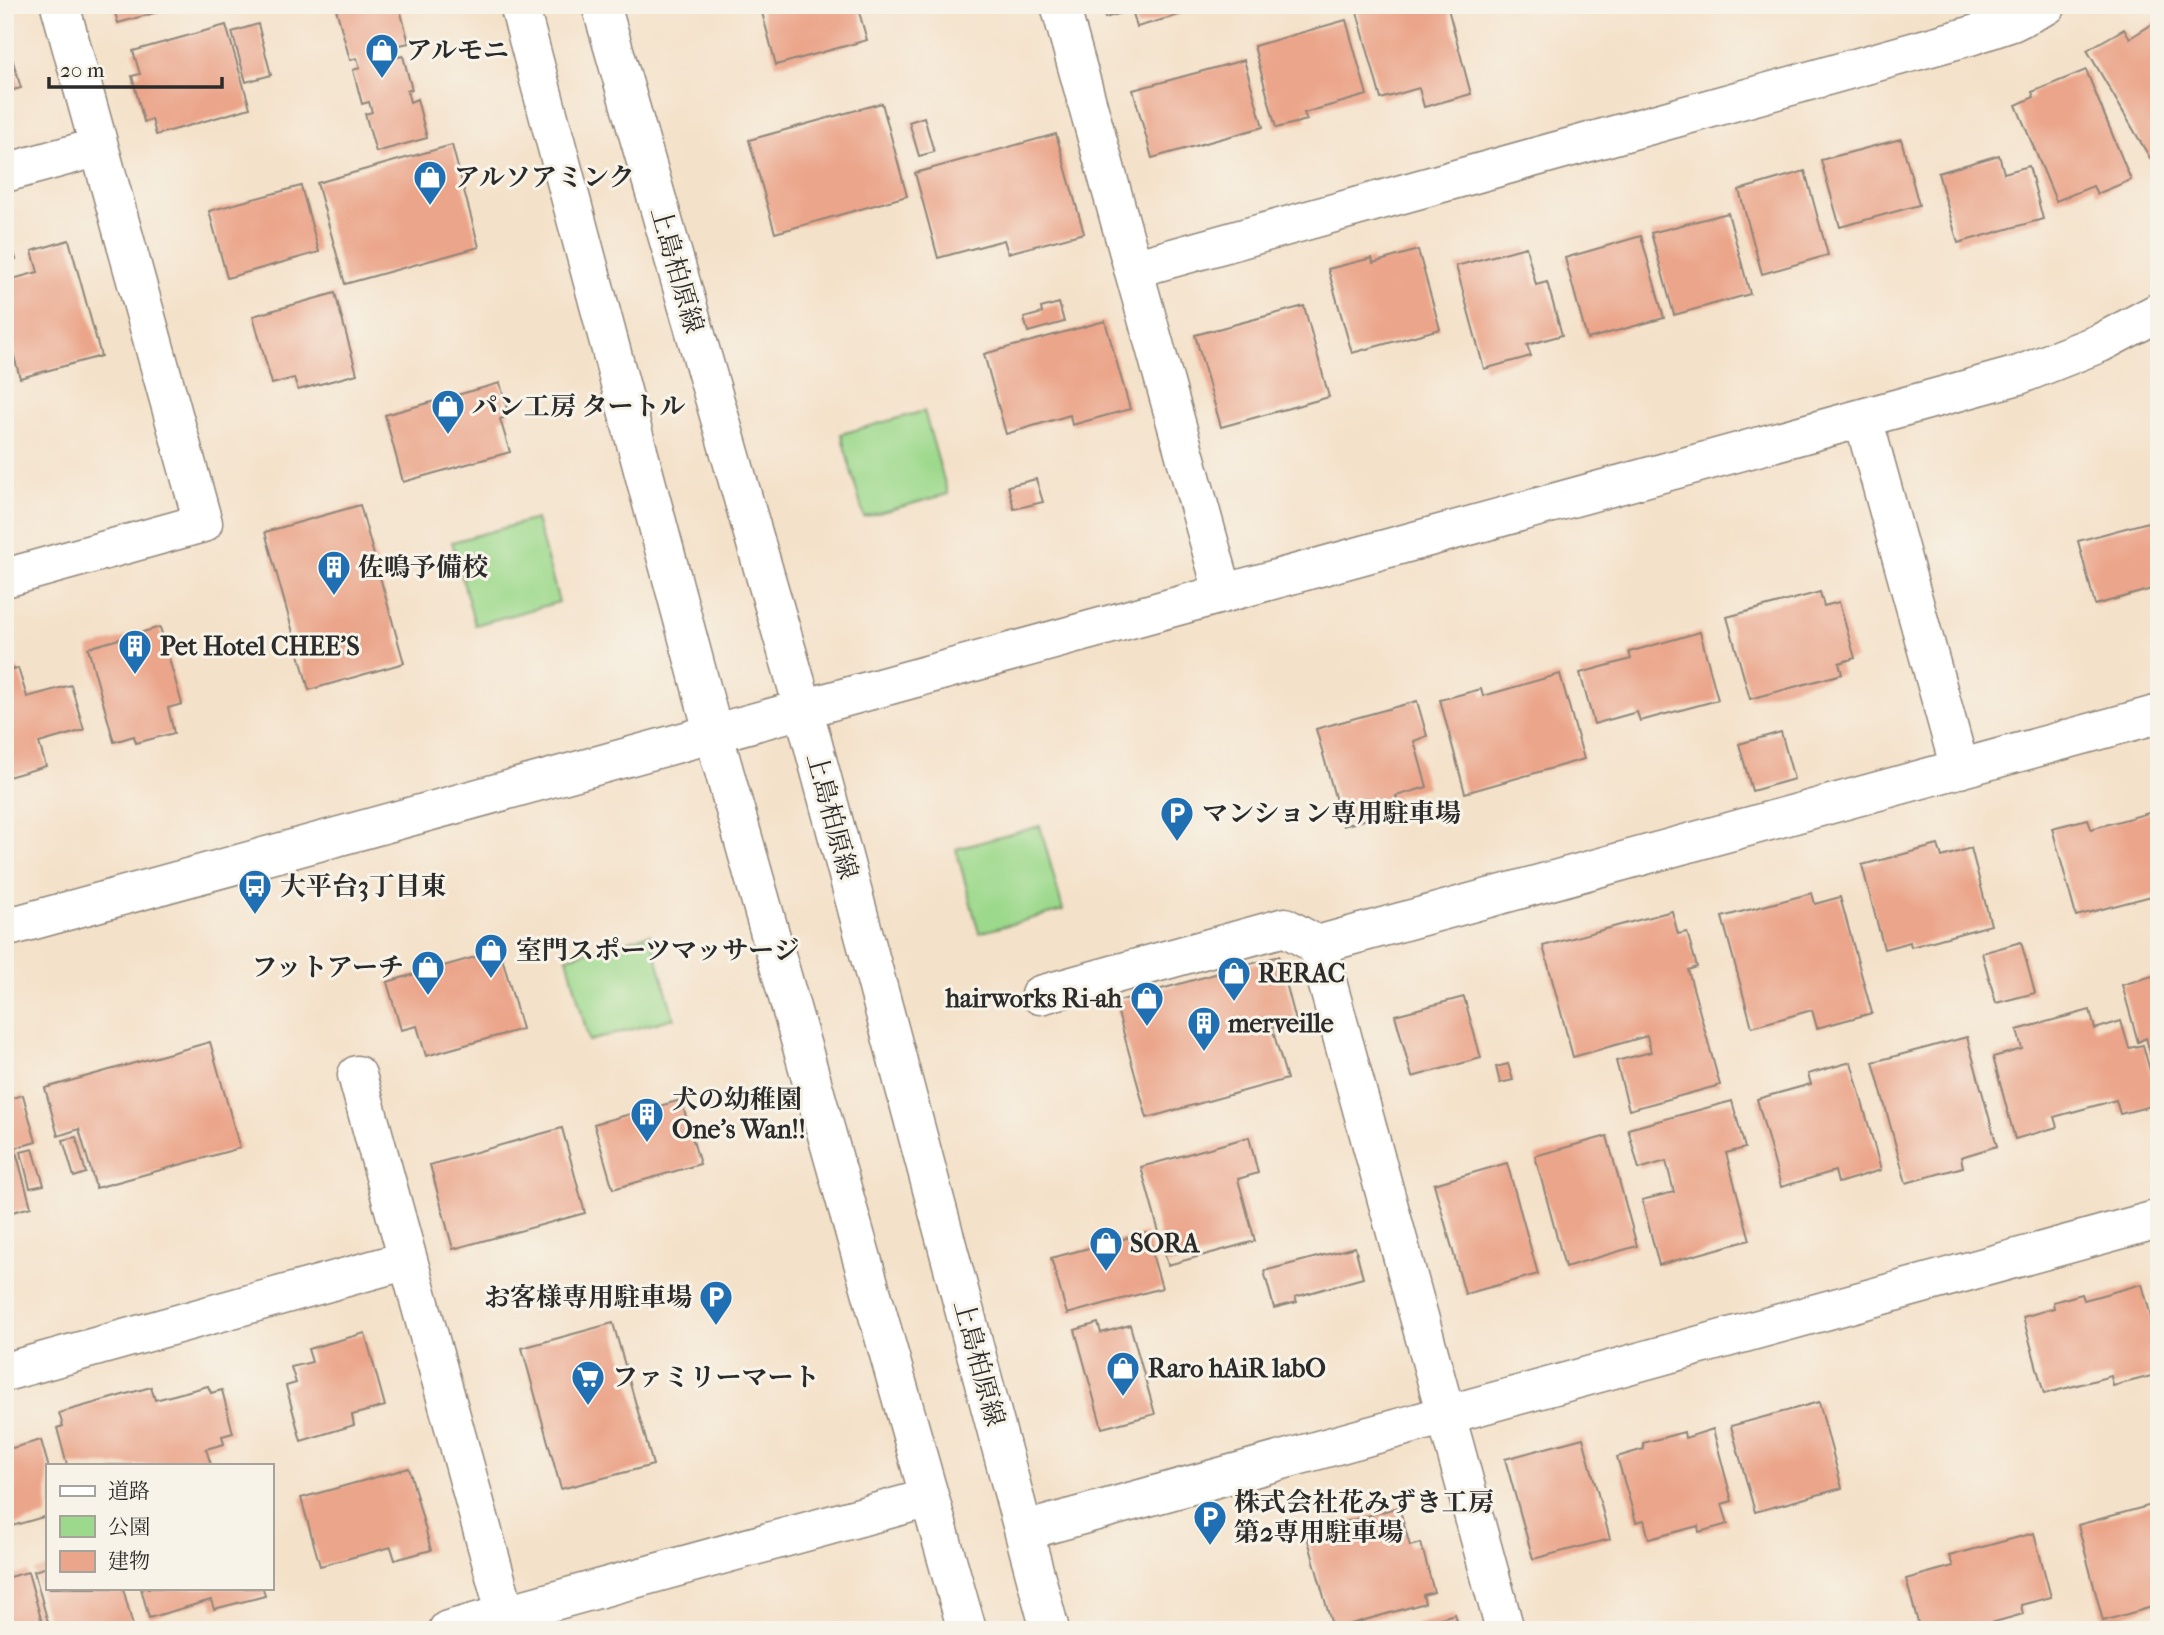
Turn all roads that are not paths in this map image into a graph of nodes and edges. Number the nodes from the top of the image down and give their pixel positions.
1 (60, 5) edge
2 (519, 5) edge
3 (601, 5) edge
4 (1060, 5) edge
5 (2047, 5) edge
6 (99, 147) junction
7 (5, 173) edge
8 (1133, 269) junction
9 (2159, 312) edge
10 (1863, 418) junction
11 (5, 578) edge
12 (1223, 592) junction
13 (803, 707) junction
14 (2159, 714) edge
15 (713, 732) junction
16 (1960, 768) junction
17 (5, 928) edge
18 (1317, 945) junction
19 (1040, 995) dead end
20 (357, 1075) dead end
21 (2159, 1219) edge
22 (408, 1260) junction
23 (5, 1372) edge
24 (1446, 1415) junction
25 (929, 1498) junction
26 (1024, 1531) junction
27 (508, 1622) edge
28 (448, 1630) edge
29 (967, 1630) edge
30 (1050, 1630) edge
31 (1505, 1630) edge

1 - 6 street
2 - 15 street
3 - 13 street, 上島柏原線
4 - 8 street
5 - 8 street
6 - 7 street
6 - 11 street
8 - 12 street
9 - 10 street
10 - 12 street
10 - 16 street
12 - 13 street
13 - 15 street
13 - 26 street, 上島柏原線
14 - 16 street
15 - 17 street
15 - 25 street
16 - 18 street
18 - 19 street
18 - 24 street
20 - 22 street
21 - 24 street
22 - 23 street
22 - 27 street
24 - 26 street
24 - 31 street
25 - 27 street
25 - 29 street
26 - 30 street, 上島柏原線
27 - 28 street

